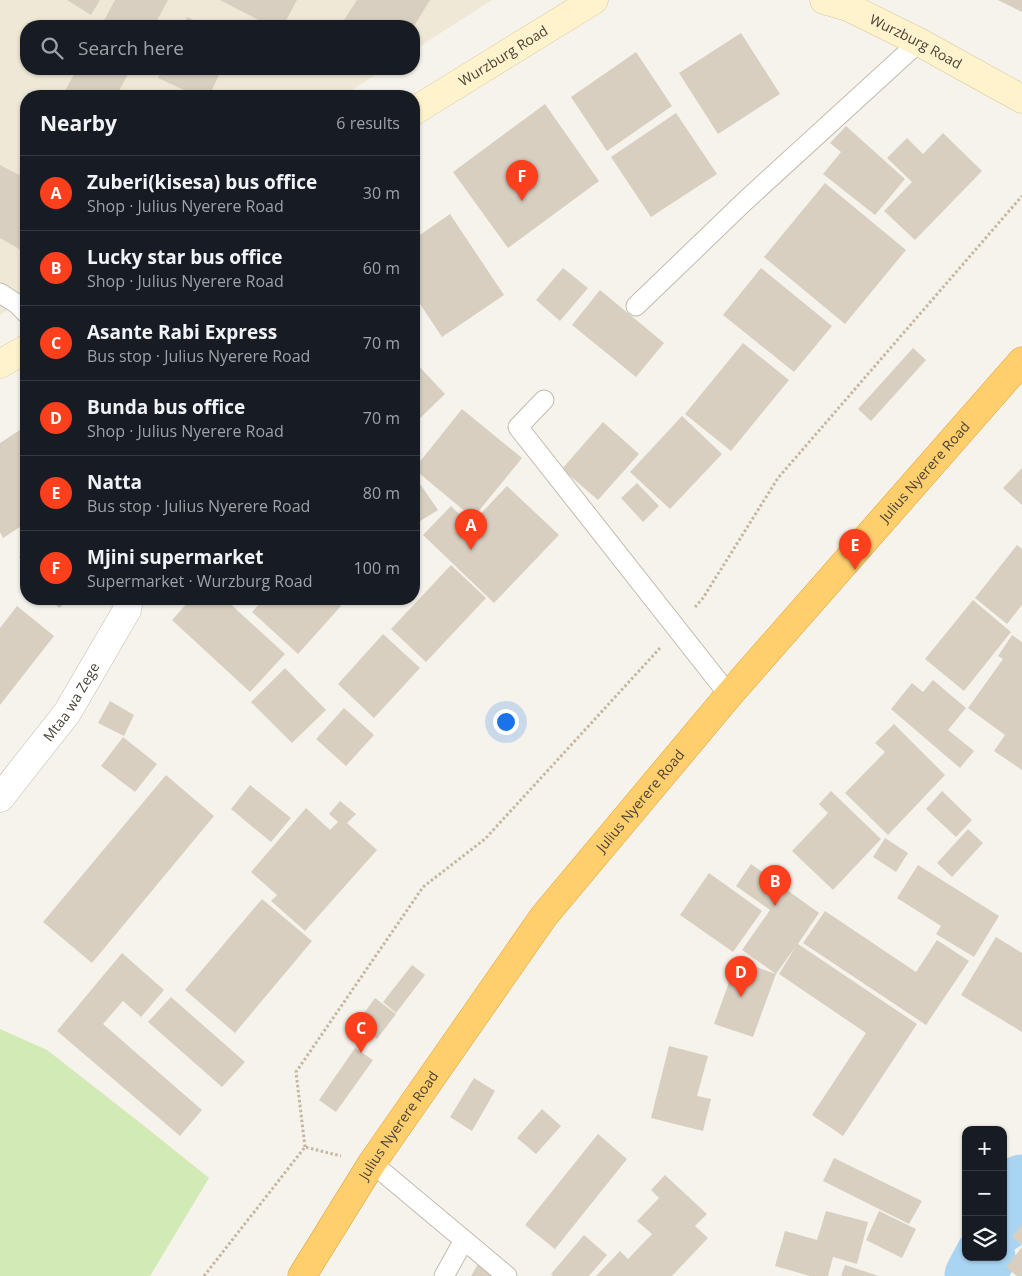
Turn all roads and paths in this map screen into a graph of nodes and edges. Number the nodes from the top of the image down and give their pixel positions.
1 (594, 0) edge
2 (841, 2) edge
3 (919, 42) junction
4 (978, 75) junction
5 (1022, 99) edge
6 (420, 107) edge
7 (1022, 120) edge
8 (1022, 196) edge
9 (0, 294) edge
10 (636, 306) dead end
11 (20, 307) edge
12 (20, 352) edge
13 (1022, 361) edge
14 (0, 364) edge
15 (544, 400) dead end
16 (128, 605) edge
17 (677, 629) junction
18 (729, 695) junction
19 (0, 798) edge
20 (305, 1147) junction
21 (372, 1164) junction
22 (464, 1240) junction
23 (204, 1276) edge
24 (302, 1276) edge
25 (444, 1276) edge
26 (507, 1276) edge

1 - 6 main road, Wurzburg Road
2 - 3 main road, Wurzburg Road
3 - 4 main road, Wurzburg Road
3 - 10 lane
4 - 5 main road, Wurzburg Road
4 - 7 main road, Wurzburg Road
8 - 17 path
9 - 11 lane
12 - 14 main road
13 - 18 highway, Julius Nyerere Road
15 - 17 lane
16 - 19 street, Mtaa wa Zege
17 - 18 lane
17 - 20 path
18 - 21 highway, Julius Nyerere Road
20 - 21 path
20 - 23 path
21 - 22 lane
21 - 24 highway, Julius Nyerere Road
22 - 25 lane
22 - 26 lane

